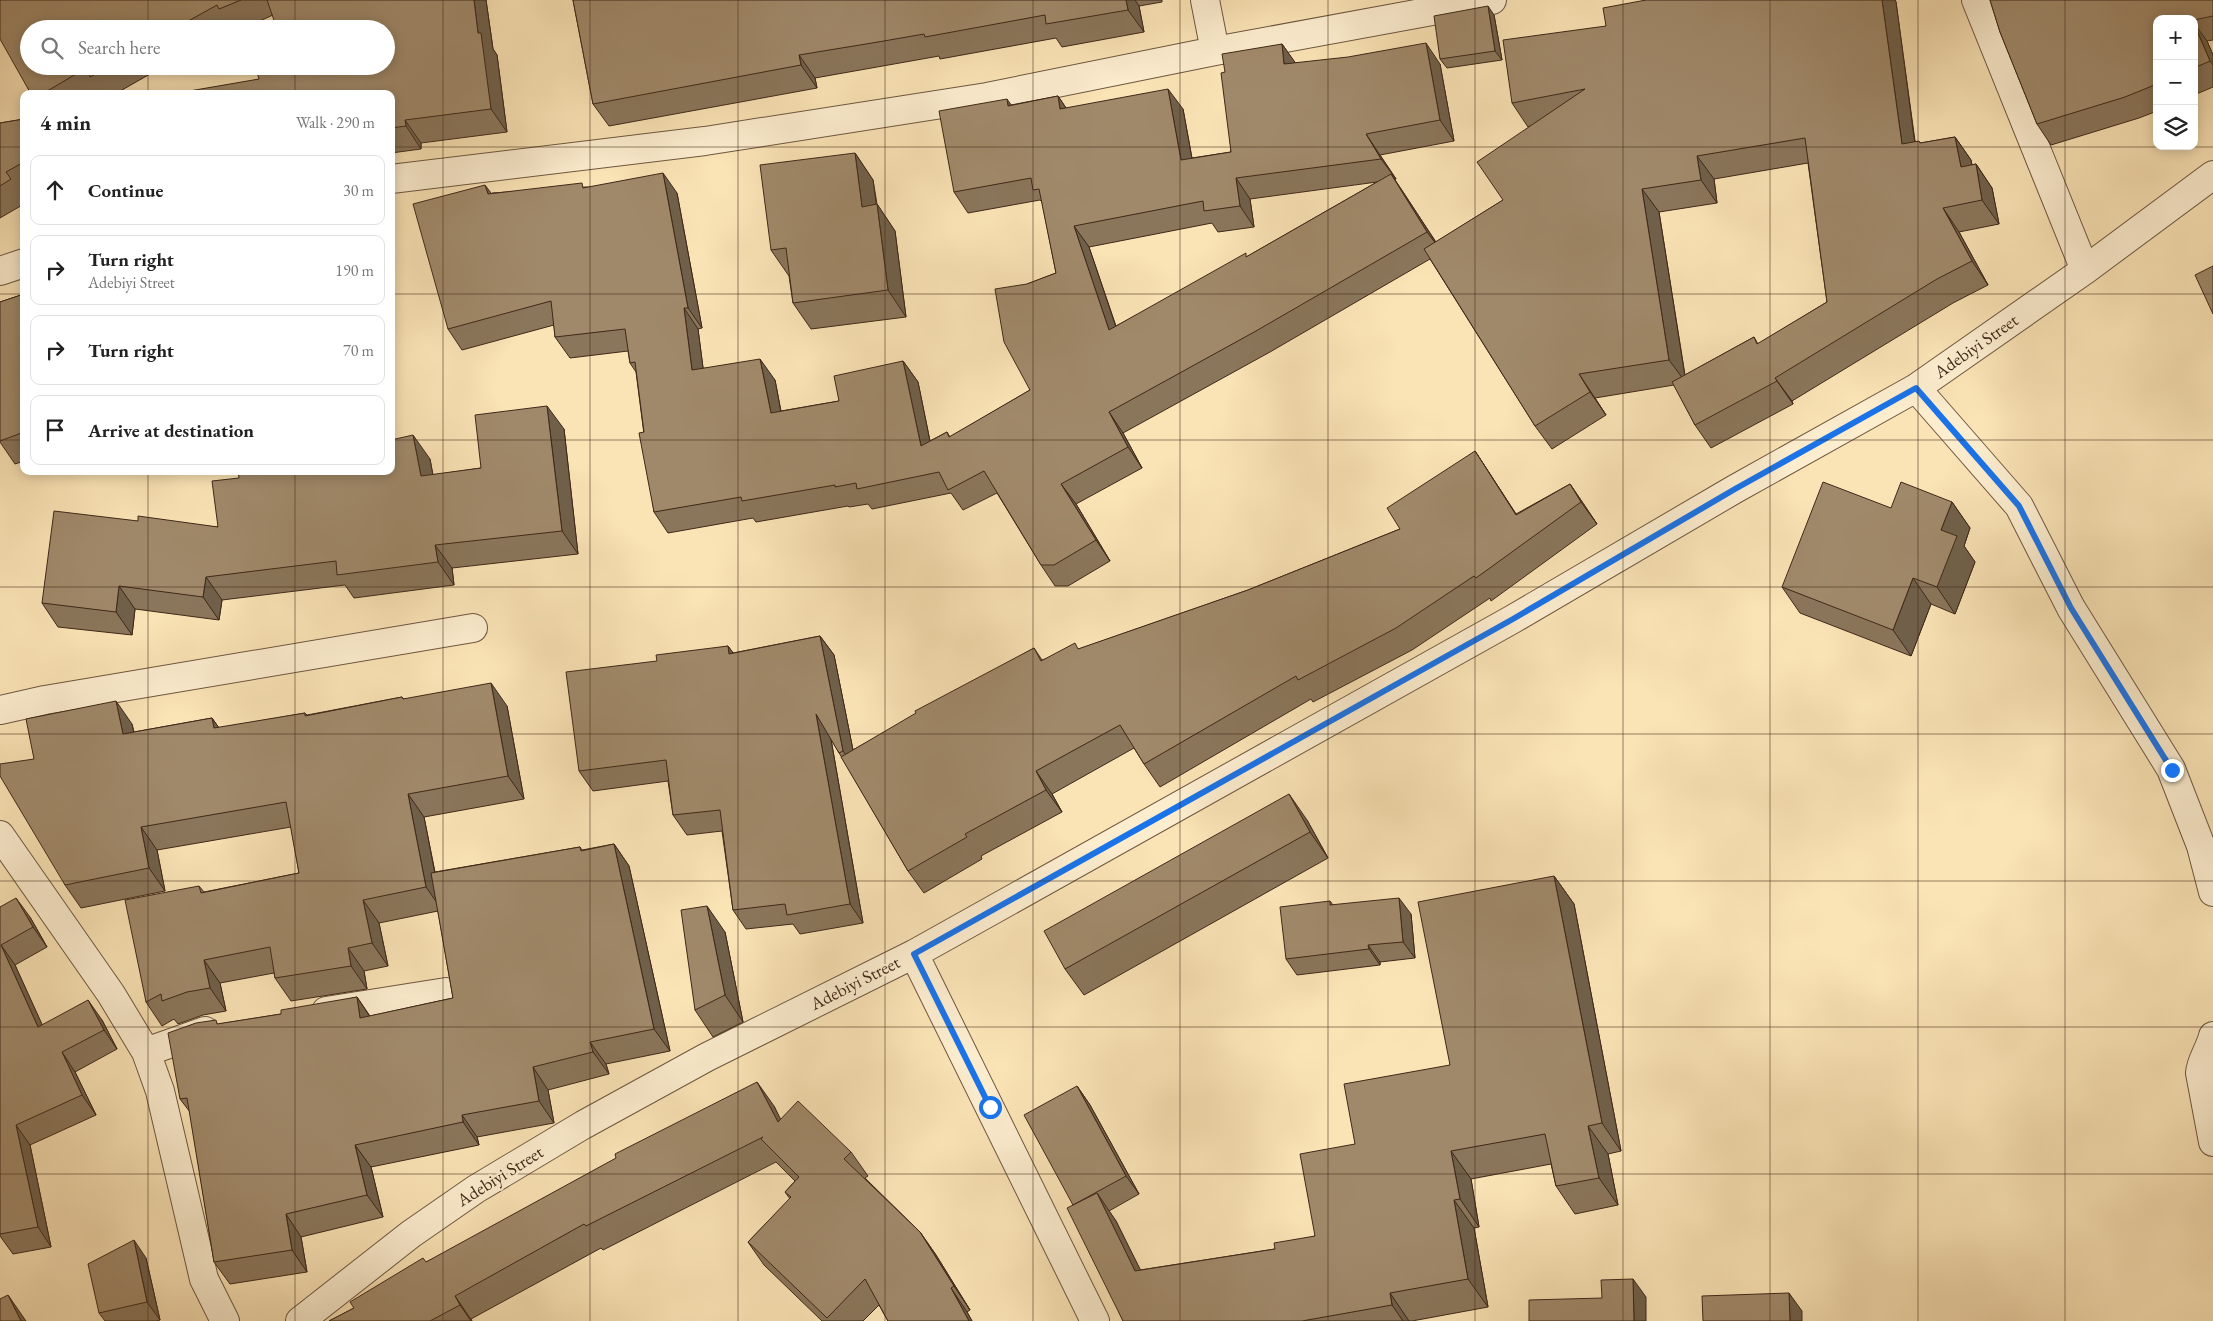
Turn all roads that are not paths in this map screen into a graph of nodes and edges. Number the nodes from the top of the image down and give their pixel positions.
1 (1205, 0) edge
2 (1492, 0) edge
3 (1976, 0) edge
4 (1215, 51) junction
5 (2213, 174) edge
6 (395, 179) edge
7 (20, 264) edge
8 (2085, 270) junction
9 (0, 271) edge
10 (1916, 388) junction
11 (473, 628) dead end
12 (0, 710) edge
13 (0, 835) edge
14 (2213, 892) edge
15 (914, 954) junction
16 (446, 992) edge
17 (303, 1015) edge
18 (227, 1027) edge
19 (2213, 1036) edge
20 (146, 1052) junction
21 (2213, 1142) edge
22 (225, 1321) edge
23 (300, 1321) edge
24 (1095, 1321) edge

1 - 4 street
2 - 4 street
3 - 8 street
4 - 6 street
5 - 8 street, Adebiyi Street
7 - 9 street
8 - 10 street, Adebiyi Street
10 - 14 street
10 - 15 street, Adebiyi Street
11 - 12 street
13 - 20 street
15 - 23 street, Adebiyi Street
15 - 24 street
16 - 17 street
18 - 20 street
19 - 21 street
20 - 22 street

